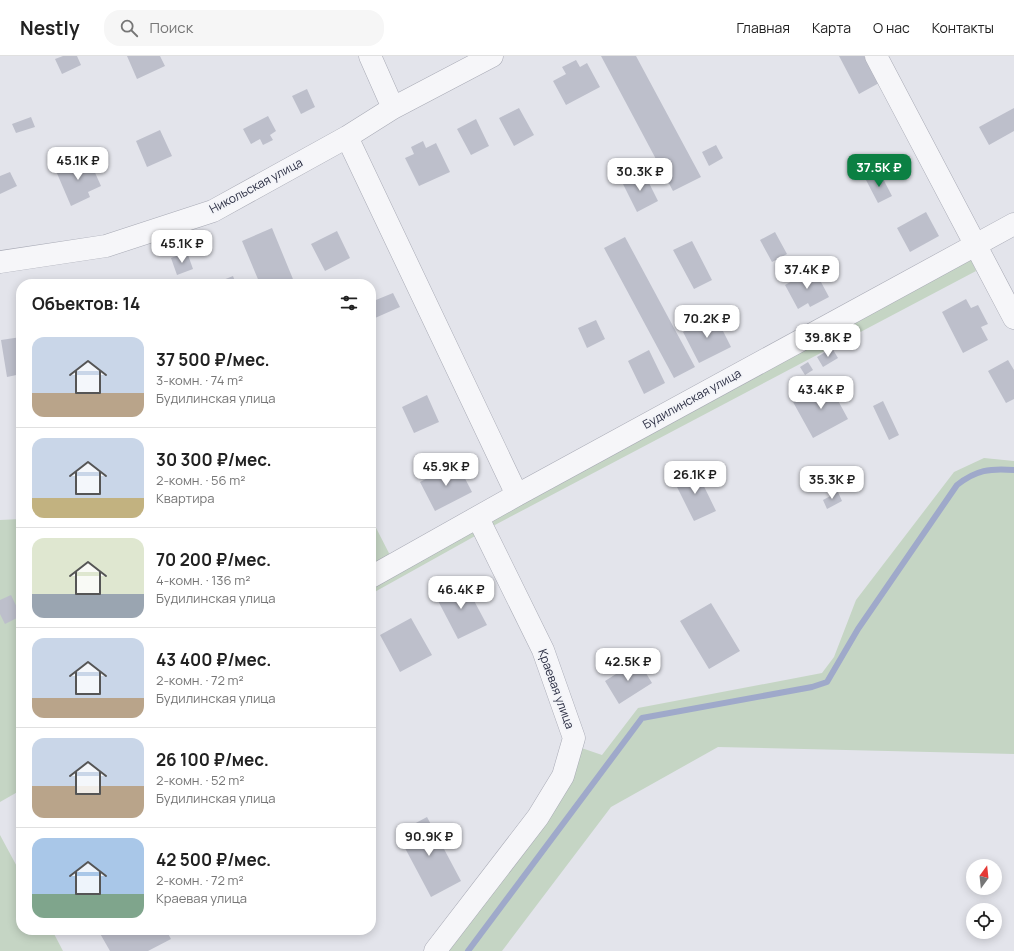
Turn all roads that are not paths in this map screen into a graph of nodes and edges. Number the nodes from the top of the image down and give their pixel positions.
1 (370, 56) edge
2 (492, 56) edge
3 (876, 56) edge
4 (393, 108) junction
5 (347, 137) junction
6 (1014, 224) edge
7 (976, 244) junction
8 (0, 262) edge
9 (1014, 318) edge
10 (517, 495) junction
11 (478, 518) junction
12 (376, 574) edge
13 (435, 951) edge

1 - 4 street
2 - 4 street, Никольская улица
3 - 7 street
4 - 5 street, Никольская улица
5 - 8 street, Никольская улица
5 - 10 street
6 - 7 street, Будилинская улица
7 - 9 street
7 - 10 street, Будилинская улица
10 - 11 street, Будилинская улица
11 - 12 street, Будилинская улица
11 - 13 street, Краевая улица

